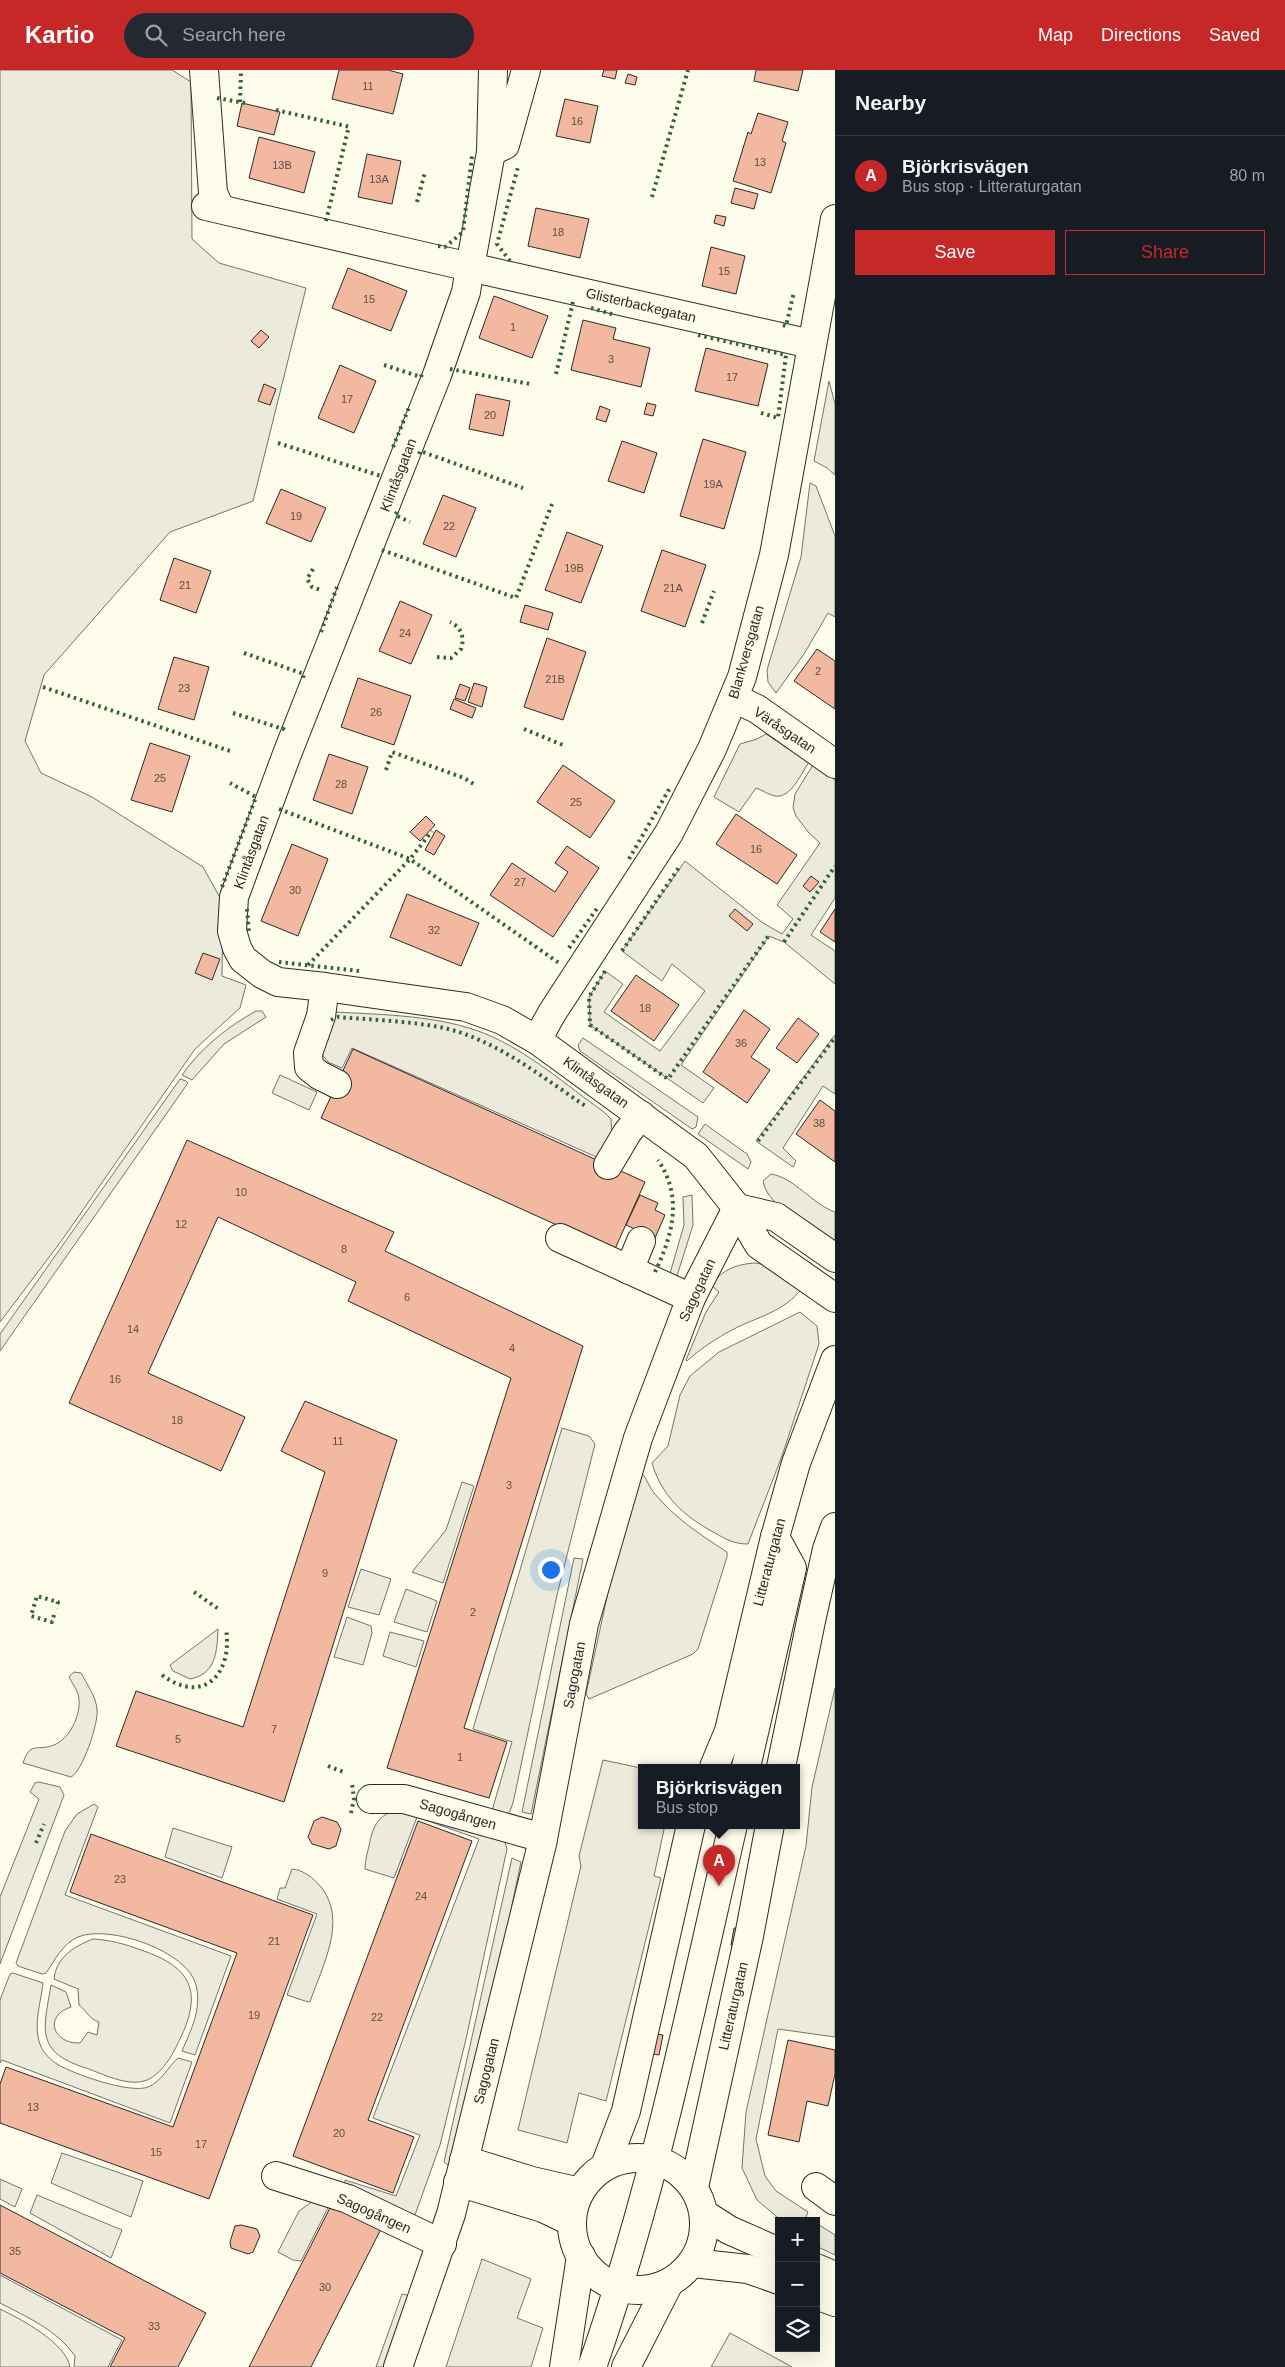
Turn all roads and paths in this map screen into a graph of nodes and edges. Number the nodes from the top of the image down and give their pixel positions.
1 (204, 70) edge
2 (492, 70) edge
3 (526, 70) edge
4 (491, 152) junction
5 (835, 219) edge
6 (470, 267) junction
7 (820, 335) edge
8 (734, 698) junction
9 (835, 764) edge
10 (326, 987) junction
11 (536, 1040) junction
12 (337, 1084) dead end
13 (641, 1115) junction
14 (608, 1165) dead end
15 (737, 1208) junction
16 (560, 1238) dead end
17 (641, 1241) dead end
18 (835, 1258) edge
19 (629, 1270) junction
20 (691, 1298) junction
21 (835, 1298) edge
22 (835, 1360) edge
23 (775, 1537) junction
24 (831, 1538) edge
25 (792, 1568) junction
26 (715, 1764) edge
27 (747, 1764) edge
28 (782, 1764) edge
29 (371, 1799) dead end
30 (690, 1829) edge
31 (732, 1829) edge
32 (769, 1829) edge
33 (543, 1838) junction
34 (655, 2160) junction
35 (606, 2166) junction
36 (461, 2171) junction
37 (276, 2176) dead end
38 (694, 2187) junction
39 (580, 2192) junction
40 (704, 2214) junction
41 (572, 2222) junction
42 (442, 2244) junction
43 (775, 2250) edge
44 (581, 2256) junction
45 (692, 2262) junction
46 (820, 2270) edge
47 (835, 2276) edge
48 (775, 2279) edge
49 (669, 2283) junction
50 (619, 2287) junction
51 (820, 2296) edge
52 (835, 2302) edge
53 (398, 2367) edge
54 (564, 2367) edge
55 (592, 2367) edge
56 (626, 2367) edge

1 - 6 street
2 - 4 street, Klintåsgatan
3 - 4 street
4 - 6 street, Klintåsgatan
5 - 7 street, Blankversgatan
6 - 7 street, Glisterbackegatan
6 - 10 street, Klintåsgatan
7 - 8 street, Blankversgatan
8 - 9 street, Väråsgatan
8 - 11 street, Blankversgatan
10 - 11 street, Klintåsgatan
10 - 12 street
11 - 13 street, Klintåsgatan
13 - 14 street
13 - 15 street, Klintåsgatan
15 - 18 street
15 - 20 street, Sagogatan
15 - 21 street, Klintåsgatan
16 - 19 street
17 - 19 street
19 - 20 street
20 - 33 street, Sagogatan
22 - 23 street, Litteraturgatan
23 - 25 street
23 - 26 street, Litteraturgatan
24 - 25 street
24 - 28 street
25 - 27 street
29 - 33 street, Sagogången
30 - 35 street
31 - 34 street
32 - 38 street, Litteraturgatan
33 - 36 street, Sagogatan
34 - 35 street
34 - 38 street
34 - 50 street
35 - 39 street
36 - 39 street
36 - 41 street
36 - 42 street, Sagogatan
37 - 42 street, Sagogången
38 - 40 street
39 - 41 street
40 - 43 street
40 - 45 street
41 - 44 street
42 - 53 street, Sagogatan
44 - 50 street
44 - 54 street
45 - 48 street
45 - 49 street
46 - 47 street
49 - 50 street
49 - 56 street
50 - 55 street
51 - 52 street

